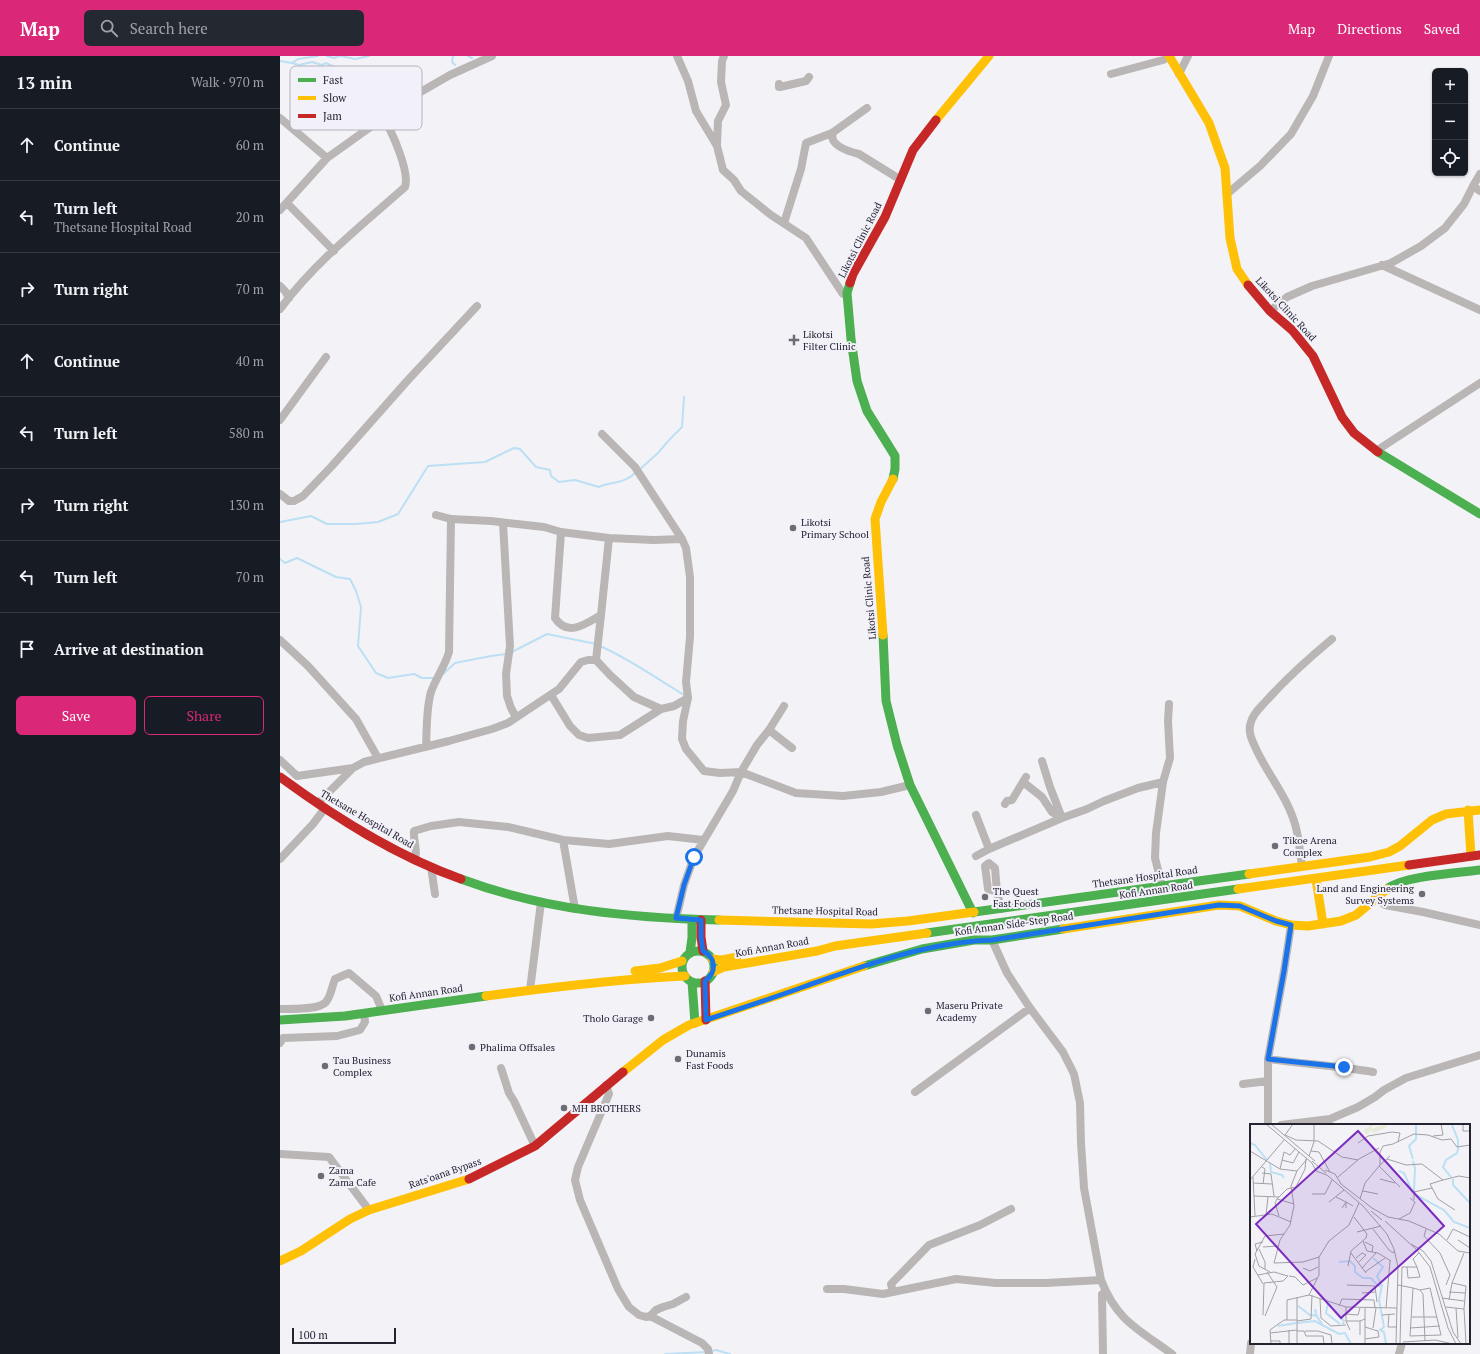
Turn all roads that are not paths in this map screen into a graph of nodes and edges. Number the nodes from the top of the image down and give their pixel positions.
1 (492, 56) edge
2 (677, 56) edge
3 (724, 56) edge
4 (989, 56) edge
5 (1169, 56) edge
6 (1188, 56) edge
7 (1329, 56) edge
8 (1111, 74) dead end
9 (1179, 74) junction
10 (809, 77) dead end
11 (779, 84) dead end
12 (422, 91) edge
13 (867, 108) dead end
14 (281, 120) edge
15 (290, 127) edge
16 (293, 130) edge
17 (366, 130) edge
18 (391, 130) edge
19 (832, 133) junction
20 (717, 146) junction
21 (327, 158) junction
22 (1480, 174) edge
23 (901, 180) junction
24 (1473, 186) junction
25 (1480, 191) edge
26 (1227, 194) junction
27 (287, 202) junction
28 (280, 210) edge
29 (784, 223) junction
30 (334, 251) junction
31 (1382, 265) junction
32 (280, 286) edge
33 (847, 293) junction
34 (289, 298) junction
35 (477, 306) dead end
36 (280, 309) edge
37 (1480, 310) edge
38 (1270, 311) junction
39 (326, 357) dead end
40 (1480, 383) edge
41 (280, 420) edge
42 (602, 434) dead end
43 (1376, 451) junction
44 (280, 494) edge
45 (1480, 514) edge
46 (436, 515) dead end
47 (451, 519) junction
48 (503, 523) junction
49 (561, 532) junction
50 (609, 538) junction
51 (682, 539) junction
52 (601, 615) junction
53 (1332, 639) dead end
54 (280, 640) edge
55 (596, 660) junction
56 (551, 695) junction
57 (688, 698) junction
58 (1170, 704) dead end
59 (784, 706) dead end
60 (661, 709) junction
61 (516, 717) junction
62 (769, 730) junction
63 (426, 747) junction
64 (792, 748) dead end
65 (378, 758) junction
66 (280, 760) edge
67 (1042, 760) dead end
68 (354, 768) junction
69 (741, 772) junction
70 (280, 777) edge
71 (1163, 782) junction
72 (910, 785) junction
73 (1005, 804) dead end
74 (322, 806) junction
75 (1468, 810) junction
76 (1480, 810) edge
77 (976, 815) dead end
78 (1062, 818) junction
79 (563, 840) junction
80 (703, 840) junction
81 (989, 849) junction
82 (1476, 855) edge
83 (976, 856) dead end
84 (280, 859) edge
85 (415, 859) junction
86 (1302, 866) junction
87 (431, 867) junction
88 (1480, 870) edge
89 (1316, 879) junction
90 (1162, 886) junction
91 (997, 892) dead end
92 (435, 894) dead end
93 (1375, 898) junction
94 (541, 902) junction
95 (1001, 908) junction
96 (576, 909) junction
97 (973, 913) junction
98 (676, 918) junction
99 (696, 920) junction
100 (1323, 924) junction
101 (1291, 925) junction
102 (1480, 925) edge
103 (992, 940) junction
104 (835, 946) junction
105 (703, 951) junction
106 (690, 952) junction
107 (712, 959) junction
108 (682, 961) junction
109 (713, 972) junction
110 (688, 979) junction
111 (705, 981) junction
112 (575, 984) junction
113 (530, 990) junction
114 (1030, 1008) junction
115 (280, 1009) edge
116 (382, 1010) junction
117 (364, 1013) junction
118 (280, 1020) edge
119 (706, 1020) junction
120 (695, 1023) junction
121 (280, 1043) edge
122 (1480, 1055) edge
123 (1268, 1059) junction
124 (501, 1068) dead end
125 (1373, 1072) dead end
126 (1268, 1081) junction
127 (1243, 1084) dead end
128 (606, 1086) junction
129 (915, 1092) dead end
130 (1328, 1122) edge
131 (1268, 1124) edge
132 (1297, 1124) edge
133 (535, 1146) junction
134 (280, 1154) edge
135 (1011, 1209) dead end
136 (370, 1210) junction
137 (280, 1261) edge
138 (1101, 1280) junction
139 (827, 1289) dead end
140 (893, 1292) junction
141 (1106, 1292) junction
142 (686, 1297) dead end
143 (650, 1316) junction
144 (1251, 1344) edge
145 (1402, 1344) edge
146 (709, 1354) edge
147 (1103, 1354) edge
148 (1172, 1354) edge
149 (1250, 1354) edge
150 (1399, 1354) edge

1 - 12 street
2 - 20 street
3 - 20 street
4 - 23 street, Likotsi Clinic Road
5 - 8 street
5 - 9 street, Likotsi Clinic Road
6 - 9 street
7 - 26 street
9 - 26 street, Likotsi Clinic Road
10 - 11 street
13 - 19 street
14 - 15 street
16 - 21 street
17 - 21 street
18 - 30 street
19 - 23 street
19 - 29 street
20 - 29 street
21 - 27 street
22 - 24 street
23 - 33 street, Likotsi Clinic Road
24 - 25 street
24 - 31 street
26 - 38 street, Likotsi Clinic Road
27 - 28 street
27 - 30 street
29 - 33 street
30 - 34 street
31 - 37 street
31 - 38 street
32 - 34 street
33 - 72 street, Likotsi Clinic Road
34 - 36 street
35 - 44 street
38 - 43 street, Likotsi Clinic Road
39 - 41 street
40 - 43 street
42 - 51 street
43 - 45 street, Likotsi Clinic Road
46 - 47 street
47 - 48 street
47 - 63 street
48 - 49 street
48 - 61 street
49 - 50 street
49 - 52 street
50 - 51 street
50 - 52 street
51 - 57 street
52 - 55 street
53 - 86 street
54 - 65 street
55 - 56 street
55 - 60 street
56 - 60 street
56 - 61 street
57 - 60 street
57 - 69 street
58 - 71 street
59 - 62 street
61 - 63 street
62 - 64 street
62 - 69 street
63 - 65 street
65 - 68 street
66 - 68 street
67 - 78 street
68 - 74 street
69 - 72 street
69 - 80 street
70 - 74 street, Thetsane Hospital Road
71 - 78 street
71 - 90 street
72 - 97 street, Likotsi Clinic Road
73 - 78 street
74 - 84 street
74 - 85 street, Thetsane Hospital Road
75 - 76 street, Thetsane Hospital Road
75 - 82 street
75 - 86 street, Thetsane Hospital Road
77 - 81 street
78 - 81 street
79 - 80 street
79 - 85 street
79 - 96 street
80 - 98 street
81 - 83 street
82 - 89 street, Kofi Annan Road
85 - 87 street, Thetsane Hospital Road
86 - 90 street, Thetsane Hospital Road
87 - 92 street
87 - 94 street, Thetsane Hospital Road
88 - 93 street, Kofi Annan Side-Step Road
89 - 100 street
89 - 104 street, Kofi Annan Road
90 - 95 street, Thetsane Hospital Road
91 - 95 street
93 - 100 street, Kofi Annan Side-Step Road
93 - 102 street
94 - 96 street, Thetsane Hospital Road
94 - 113 street
95 - 97 street, Thetsane Hospital Road
96 - 98 street, Thetsane Hospital Road
97 - 99 street, Thetsane Hospital Road
98 - 99 street, Thetsane Hospital Road
99 - 105 street
99 - 106 street
100 - 101 street, Kofi Annan Side-Step Road
101 - 103 street, Kofi Annan Side-Step Road
101 - 123 street
103 - 114 street
103 - 119 street, Kofi Annan Side-Step Road
104 - 107 street, Kofi Annan Road
104 - 109 street, Kofi Annan Road
105 - 106 street
105 - 107 street
106 - 108 street
107 - 109 street
108 - 110 street
108 - 112 street, Kofi Annan Road
109 - 111 street
110 - 111 street
110 - 112 street, Kofi Annan Road
110 - 120 street
111 - 119 street
112 - 113 street, Kofi Annan Road
113 - 116 street, Kofi Annan Road
114 - 129 street
114 - 138 street
115 - 116 street
116 - 117 street, Kofi Annan Road
117 - 118 street, Kofi Annan Road
117 - 121 street
119 - 120 street, Rats'oana Bypass
120 - 128 street, Rats'oana Bypass
122 - 130 street
123 - 125 street
123 - 126 street
124 - 133 street
126 - 127 street
126 - 131 street
128 - 133 street, Rats'oana Bypass
128 - 143 street
130 - 132 street
133 - 136 street, Rats'oana Bypass
134 - 136 street
135 - 140 street
136 - 137 street, Rats'oana Bypass
138 - 140 street
138 - 141 street
139 - 140 street
141 - 147 street
141 - 148 street
142 - 143 street
143 - 146 street
144 - 149 street
145 - 150 street

